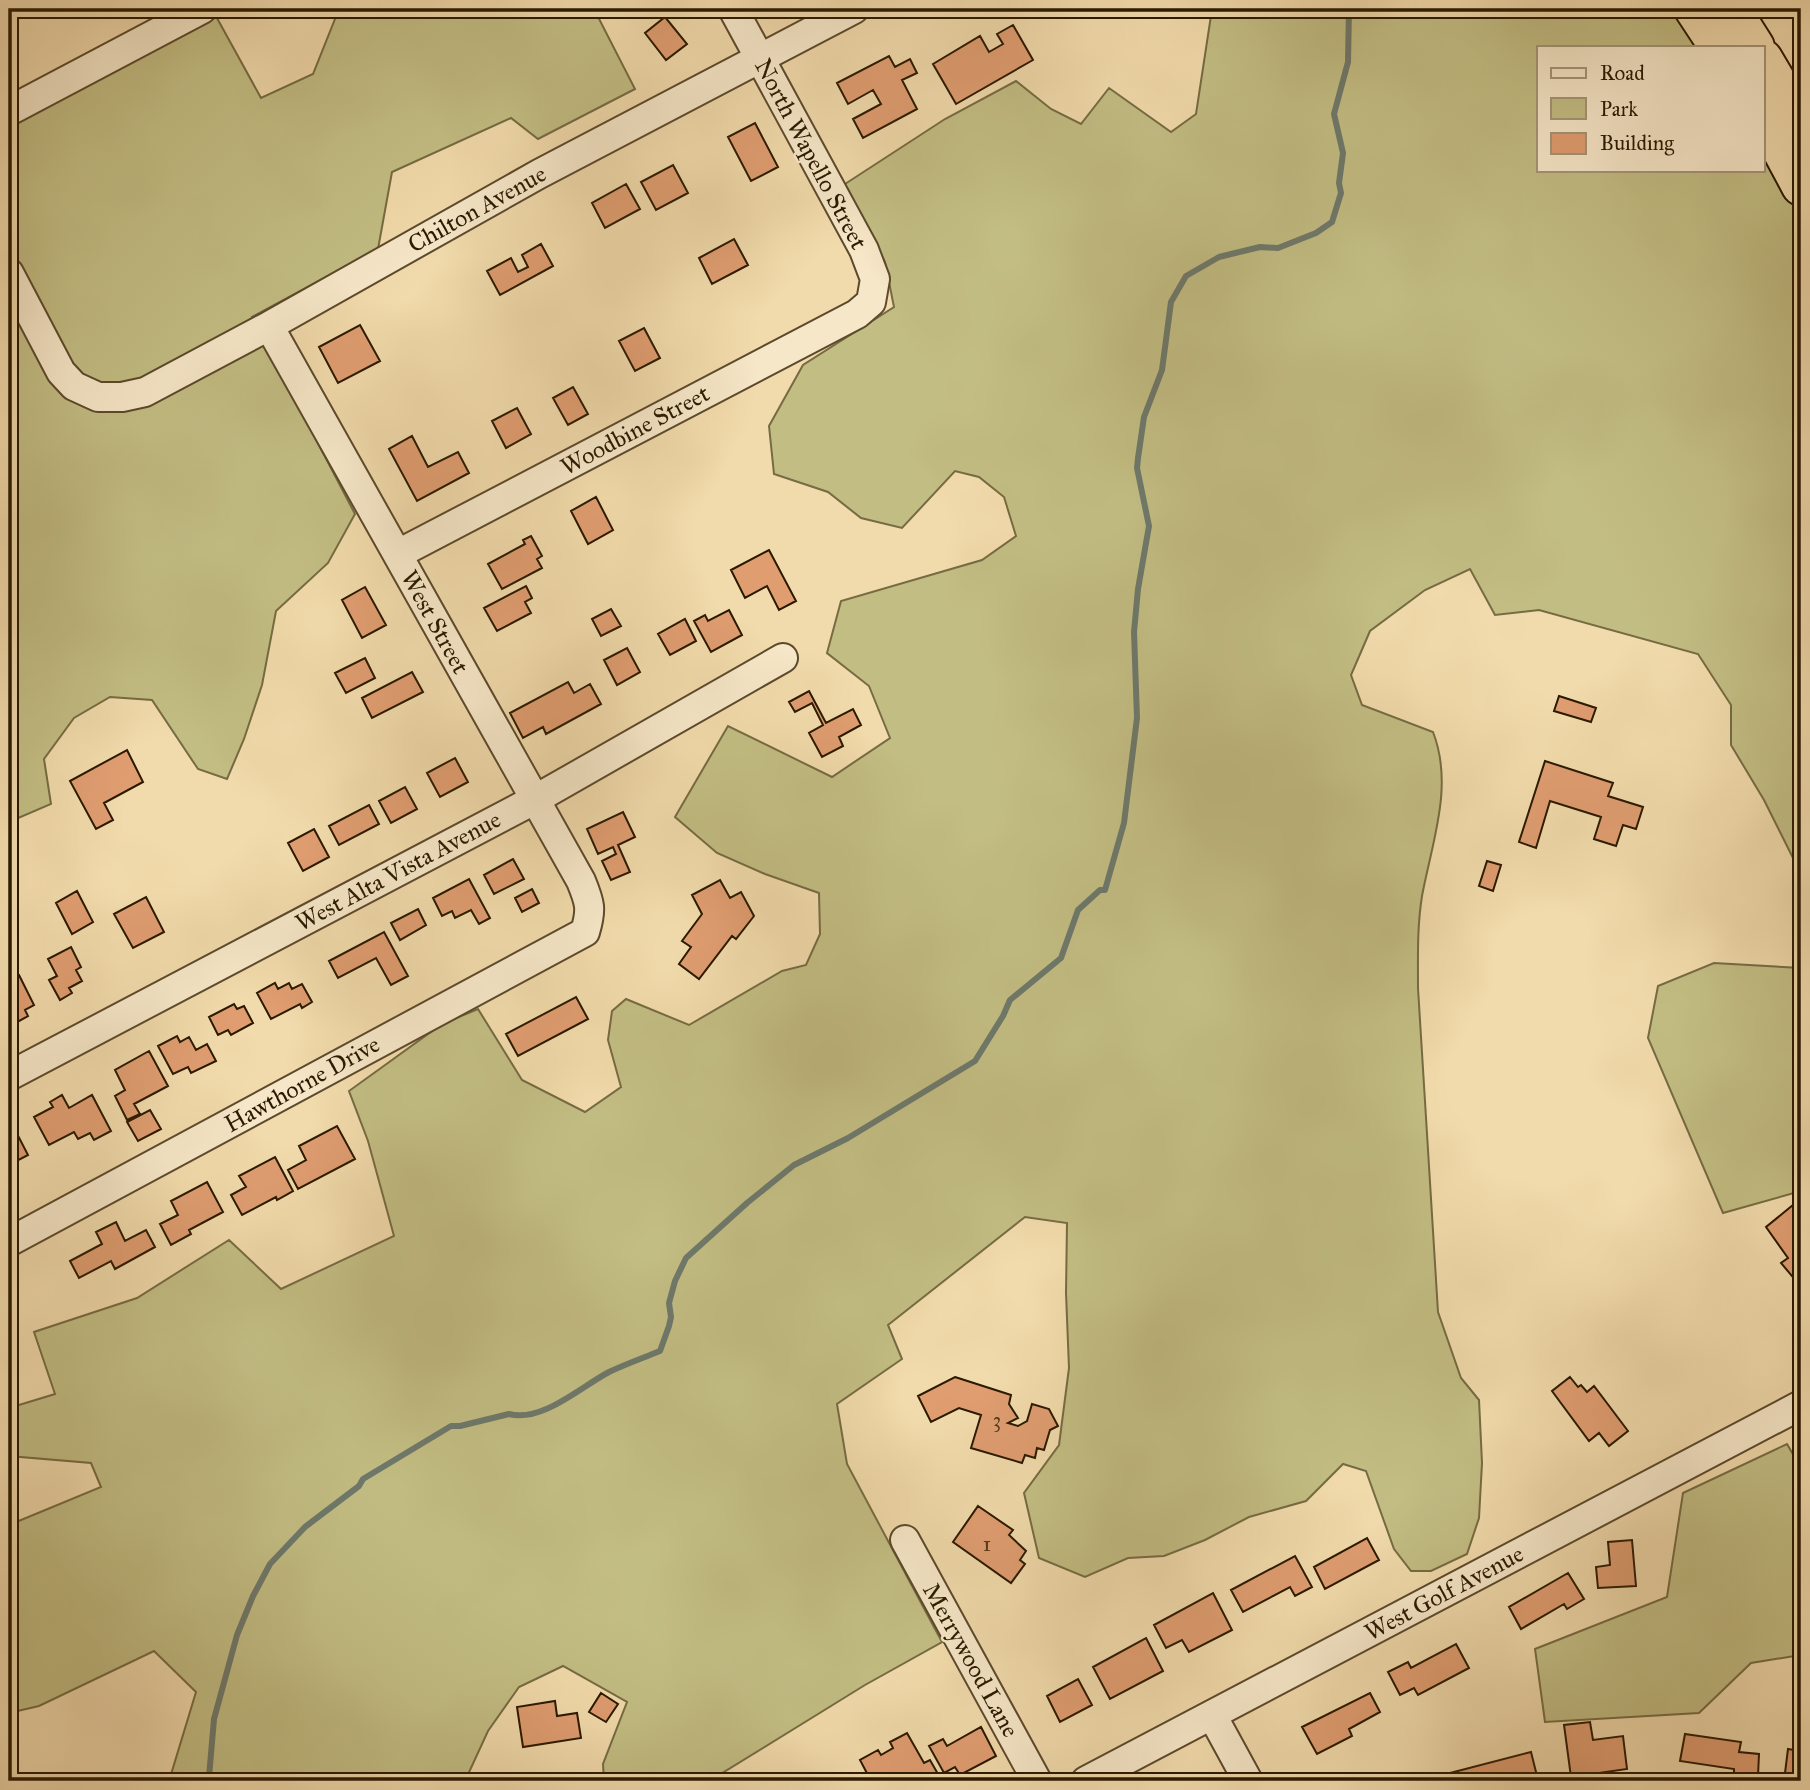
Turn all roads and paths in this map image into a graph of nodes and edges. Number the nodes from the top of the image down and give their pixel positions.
1 (202, 9) edge
2 (733, 9) edge
3 (854, 9) edge
4 (1694, 9) edge
5 (1731, 9) edge
6 (1718, 46) edge
7 (1754, 46) edge
8 (759, 58) junction
9 (1764, 61) edge
10 (9, 111) edge
11 (1764, 117) edge
12 (1801, 123) edge
13 (1801, 186) edge
14 (9, 273) edge
15 (870, 302) joint
16 (269, 326) junction
17 (398, 554) junction
18 (783, 658) dead end
19 (534, 800) junction
20 (588, 921) joint
21 (9, 1076) edge
22 (9, 1242) edge
23 (1801, 1405) edge
24 (905, 1540) dead end
25 (1213, 1715) junction
26 (1037, 1781) edge
27 (1086, 1781) edge
28 (1248, 1781) edge

1 - 10 street
2 - 8 street, North Wapello Street
3 - 8 street, Chilton Avenue
4 - 6 highway
5 - 7 highway
8 - 15 street, North Wapello Street
8 - 16 street, Chilton Avenue
9 - 12 highway
11 - 13 highway
14 - 16 street, Chilton Avenue
15 - 17 street, Woodbine Street
16 - 17 street, West Street
17 - 19 street, West Street
18 - 19 street, West Alta Vista Avenue
19 - 20 street, West Street
19 - 21 street, West Alta Vista Avenue
20 - 22 street, Hawthorne Drive
23 - 25 street, West Golf Avenue
24 - 26 street, Merrywood Lane
25 - 27 street, West Golf Avenue
25 - 28 street

